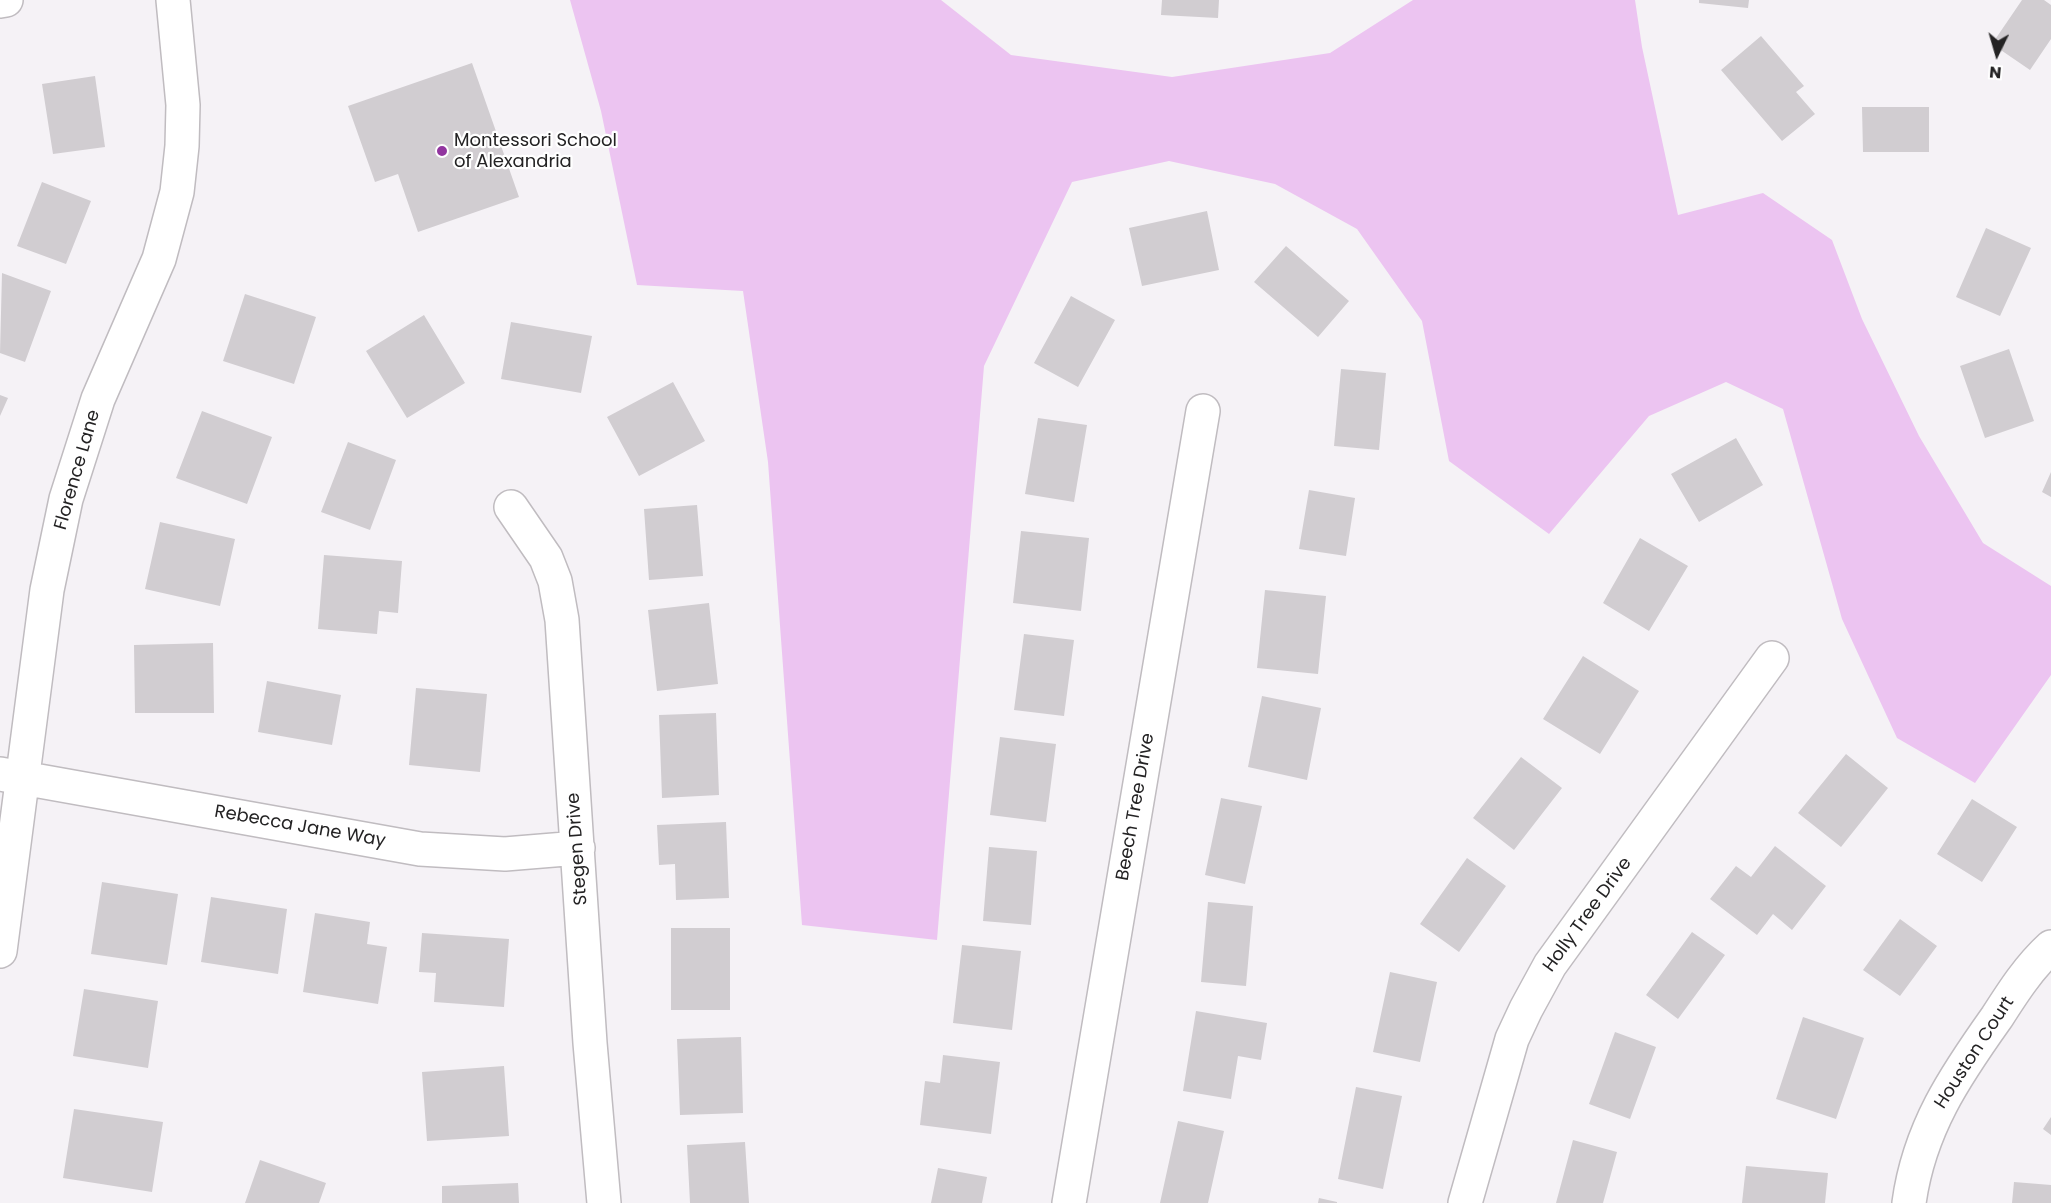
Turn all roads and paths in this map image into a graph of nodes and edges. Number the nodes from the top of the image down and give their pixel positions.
1 (6, 0) edge
2 (173, 0) edge
3 (0, 1) edge
4 (1203, 411) dead end
5 (511, 507) dead end
6 (1772, 658) dead end
7 (12, 776) edge
8 (578, 848) junction
9 (2051, 948) edge
10 (0, 951) edge
11 (604, 1203) edge
12 (1069, 1203) edge
13 (1465, 1203) edge
14 (1909, 1203) edge

1 - 3 street
2 - 7 street, Florence Lane
4 - 12 street, Beech Tree Drive
5 - 8 street, Stegen Drive
6 - 13 street, Holly Tree Drive
7 - 8 street, Rebecca Jane Way
7 - 10 street, Florence Lane
8 - 11 street, Stegen Drive
9 - 14 street, Houston Court

